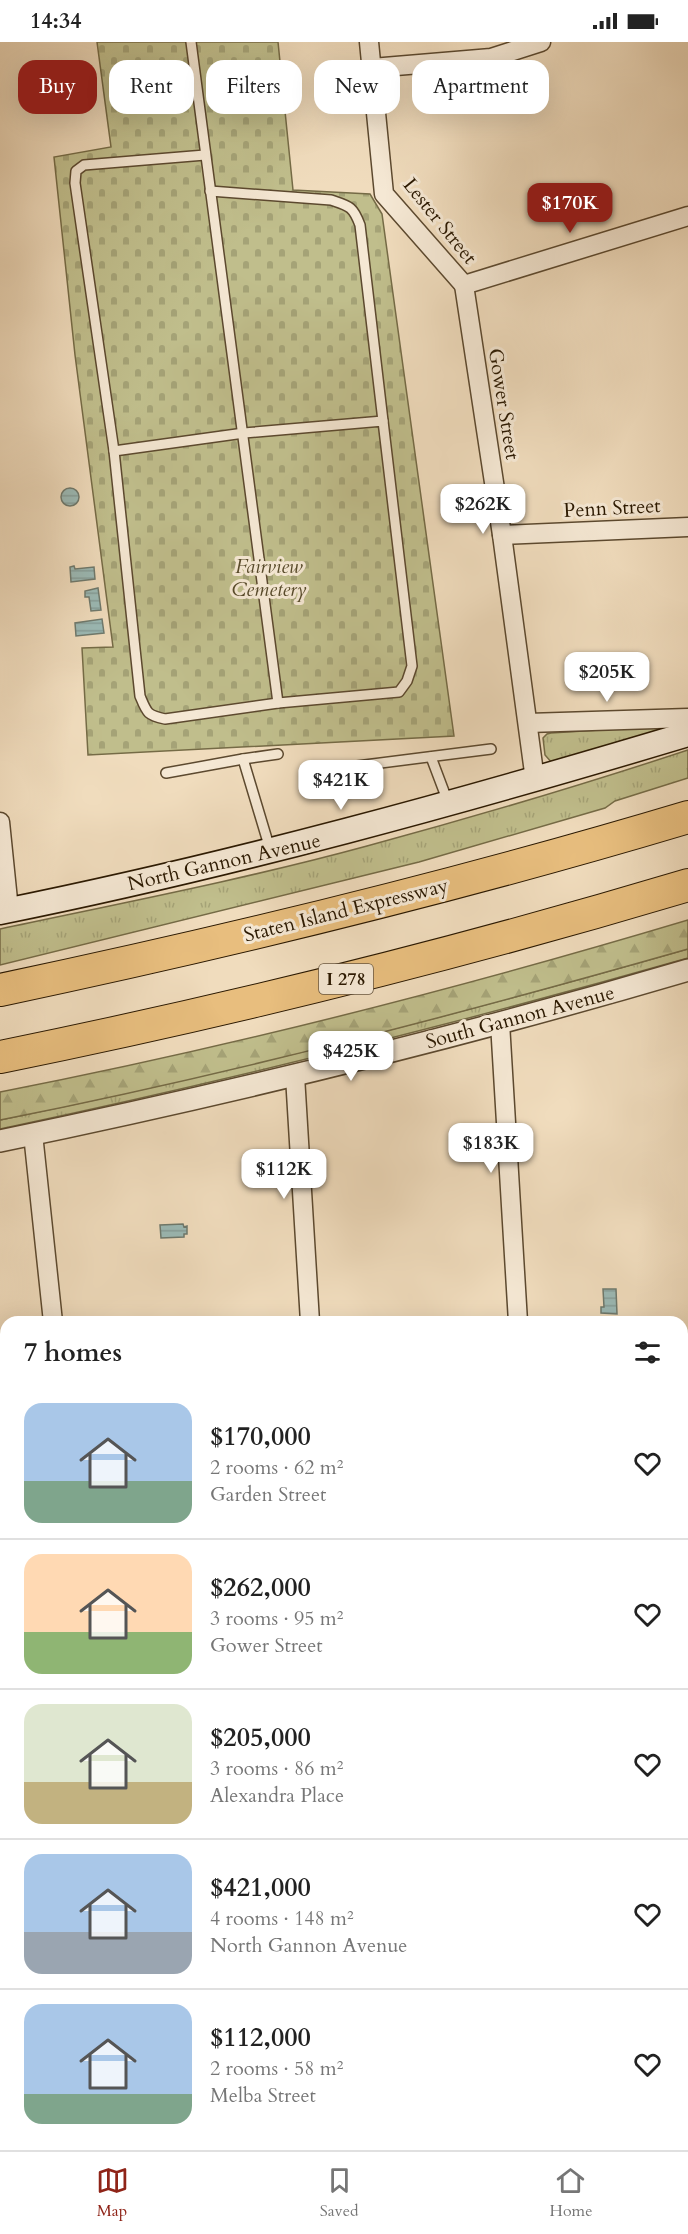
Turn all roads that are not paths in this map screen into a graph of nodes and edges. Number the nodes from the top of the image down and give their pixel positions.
1 (191, 42) edge
2 (369, 42) edge
3 (541, 42) edge
4 (371, 60) edge
5 (400, 66) edge
6 (376, 114) edge
7 (206, 156) junction
8 (210, 190) junction
9 (688, 216) edge
10 (464, 285) junction
11 (383, 421) junction
12 (244, 433) junction
13 (114, 451) junction
14 (688, 526) edge
15 (502, 535) junction
16 (278, 703) junction
17 (688, 718) edge
18 (528, 723) junction
19 (688, 734) edge
20 (491, 749) dead end
21 (278, 753) dead end
22 (431, 757) junction
23 (243, 759) junction
24 (357, 766) dead end
25 (166, 772) dead end
26 (535, 780) junction
27 (449, 804) junction
28 (688, 817) edge
29 (0, 822) edge
30 (271, 851) junction
31 (688, 885) edge
32 (4, 911) edge
33 (688, 970) edge
34 (0, 990) edge
35 (500, 1023) junction
36 (0, 1058) edge
37 (295, 1076) junction
38 (33, 1134) junction
39 (0, 1141) edge
40 (52, 1316) edge
41 (310, 1316) edge
42 (519, 1316) edge

1 - 7 lane
2 - 4 street, Lester Street
3 - 5 street
6 - 10 street, Lester Street
7 - 8 lane
7 - 13 lane
8 - 11 lane
8 - 12 lane
9 - 10 street
10 - 15 street, Gower Street
11 - 12 lane
11 - 16 lane
12 - 13 lane
12 - 16 lane
13 - 16 lane
14 - 15 street, Penn Street
15 - 18 street, Gower Street
17 - 18 street
18 - 26 street, Gower Street
19 - 26 main road, North Gannon Avenue
20 - 22 lane
21 - 23 lane
22 - 24 lane
22 - 27 lane
23 - 25 lane
23 - 30 lane
26 - 27 main road, North Gannon Avenue
27 - 30 main road, North Gannon Avenue
28 - 34 highway, Staten Island Expressway
29 - 32 street
30 - 32 main road, North Gannon Avenue
31 - 36 highway, I 278
33 - 35 street, South Gannon Avenue
35 - 37 street, South Gannon Avenue
35 - 42 street
37 - 38 street, South Gannon Avenue
37 - 41 street
38 - 39 street, South Gannon Avenue
38 - 40 street

